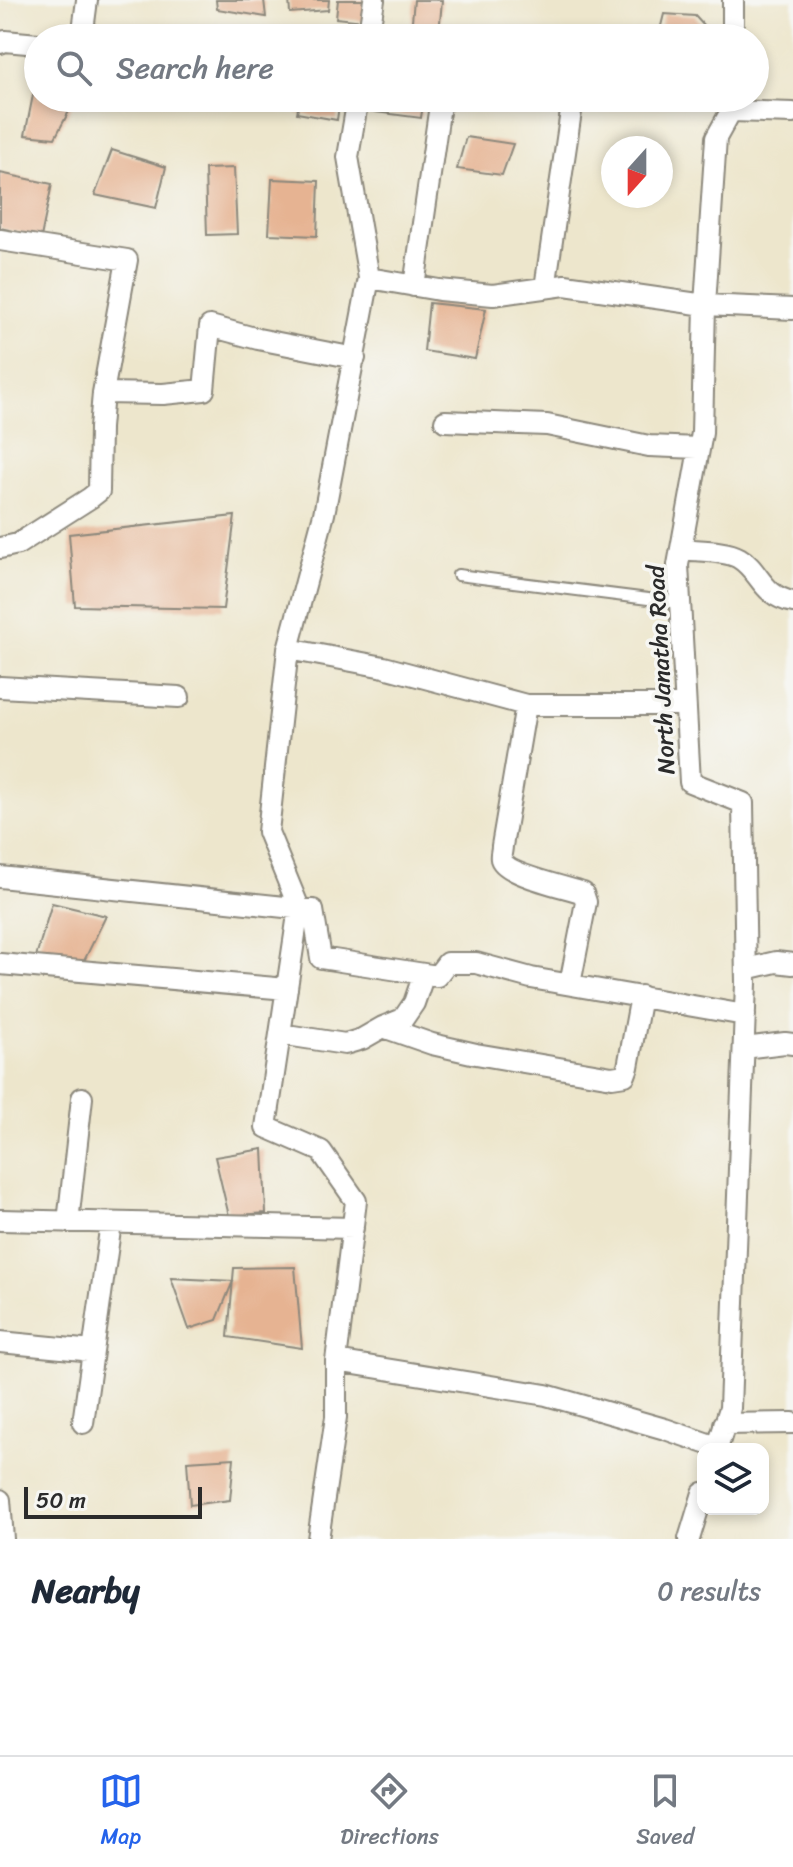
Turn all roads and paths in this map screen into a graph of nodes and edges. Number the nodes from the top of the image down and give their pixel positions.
1 (87, 0) edge
2 (374, 0) edge
3 (733, 0) edge
4 (84, 24) edge
5 (370, 24) edge
6 (733, 24) edge
7 (0, 43) edge
8 (24, 43) edge
9 (769, 109) edge
10 (356, 112) edge
11 (439, 112) edge
12 (571, 112) edge
13 (728, 112) edge
14 (793, 113) edge
15 (0, 240) edge
16 (369, 278) junction
17 (414, 286) junction
18 (545, 288) junction
19 (705, 305) junction
20 (793, 309) edge
21 (355, 358) junction
22 (103, 393) junction
23 (445, 421) dead end
24 (698, 448) junction
25 (0, 548) edge
26 (681, 549) junction
27 (458, 575) dead end
28 (793, 602) edge
29 (680, 603) junction
30 (288, 649) junction
31 (0, 687) edge
32 (179, 697) dead end
33 (526, 705) junction
34 (685, 705) junction
35 (0, 877) edge
36 (299, 908) junction
37 (0, 964) edge
38 (793, 964) edge
39 (746, 969) junction
40 (424, 974) junction
41 (570, 984) junction
42 (287, 989) junction
43 (641, 996) junction
44 (745, 1015) junction
45 (383, 1027) junction
46 (280, 1034) junction
47 (793, 1044) edge
48 (744, 1048) junction
49 (82, 1098) dead end
50 (0, 1220) edge
51 (68, 1222) junction
52 (111, 1223) junction
53 (353, 1228) junction
54 (0, 1342) edge
55 (93, 1351) junction
56 (336, 1361) junction
57 (83, 1423) dead end
58 (793, 1423) edge
59 (724, 1424) junction
60 (703, 1443) edge
61 (718, 1443) edge
62 (0, 1500) edge
63 (697, 1513) edge
64 (3, 1539) edge
65 (318, 1539) edge
66 (689, 1539) edge

1 - 4 street
2 - 5 street
3 - 6 street
7 - 8 street
9 - 14 street
10 - 16 street
11 - 17 street
12 - 18 street
13 - 19 street, North Janatha Road
15 - 22 street
16 - 17 street
16 - 21 street
17 - 18 street
18 - 19 street
19 - 20 street
19 - 24 street, North Janatha Road
21 - 22 street
21 - 30 street
22 - 25 street
23 - 24 street
24 - 26 street, North Janatha Road
26 - 28 street
26 - 29 street, North Janatha Road
27 - 29 lane
29 - 34 street, North Janatha Road
30 - 33 street
30 - 36 street
31 - 32 street
33 - 34 street
33 - 41 street
34 - 39 street, North Janatha Road
35 - 36 street
36 - 40 street
36 - 42 street
37 - 42 street
38 - 39 street
39 - 44 street, North Janatha Road
40 - 41 street
40 - 45 street
41 - 43 street
42 - 46 street
43 - 44 street
43 - 45 street
44 - 48 street, North Janatha Road
45 - 46 street
46 - 53 street
47 - 48 street
48 - 59 street, North Janatha Road
49 - 51 street
50 - 51 street
51 - 52 street
52 - 53 street
52 - 55 street
53 - 56 street
54 - 55 street
55 - 57 street
56 - 60 street
56 - 65 street
58 - 59 street
59 - 61 street, North Janatha Road
62 - 64 street
63 - 66 street

